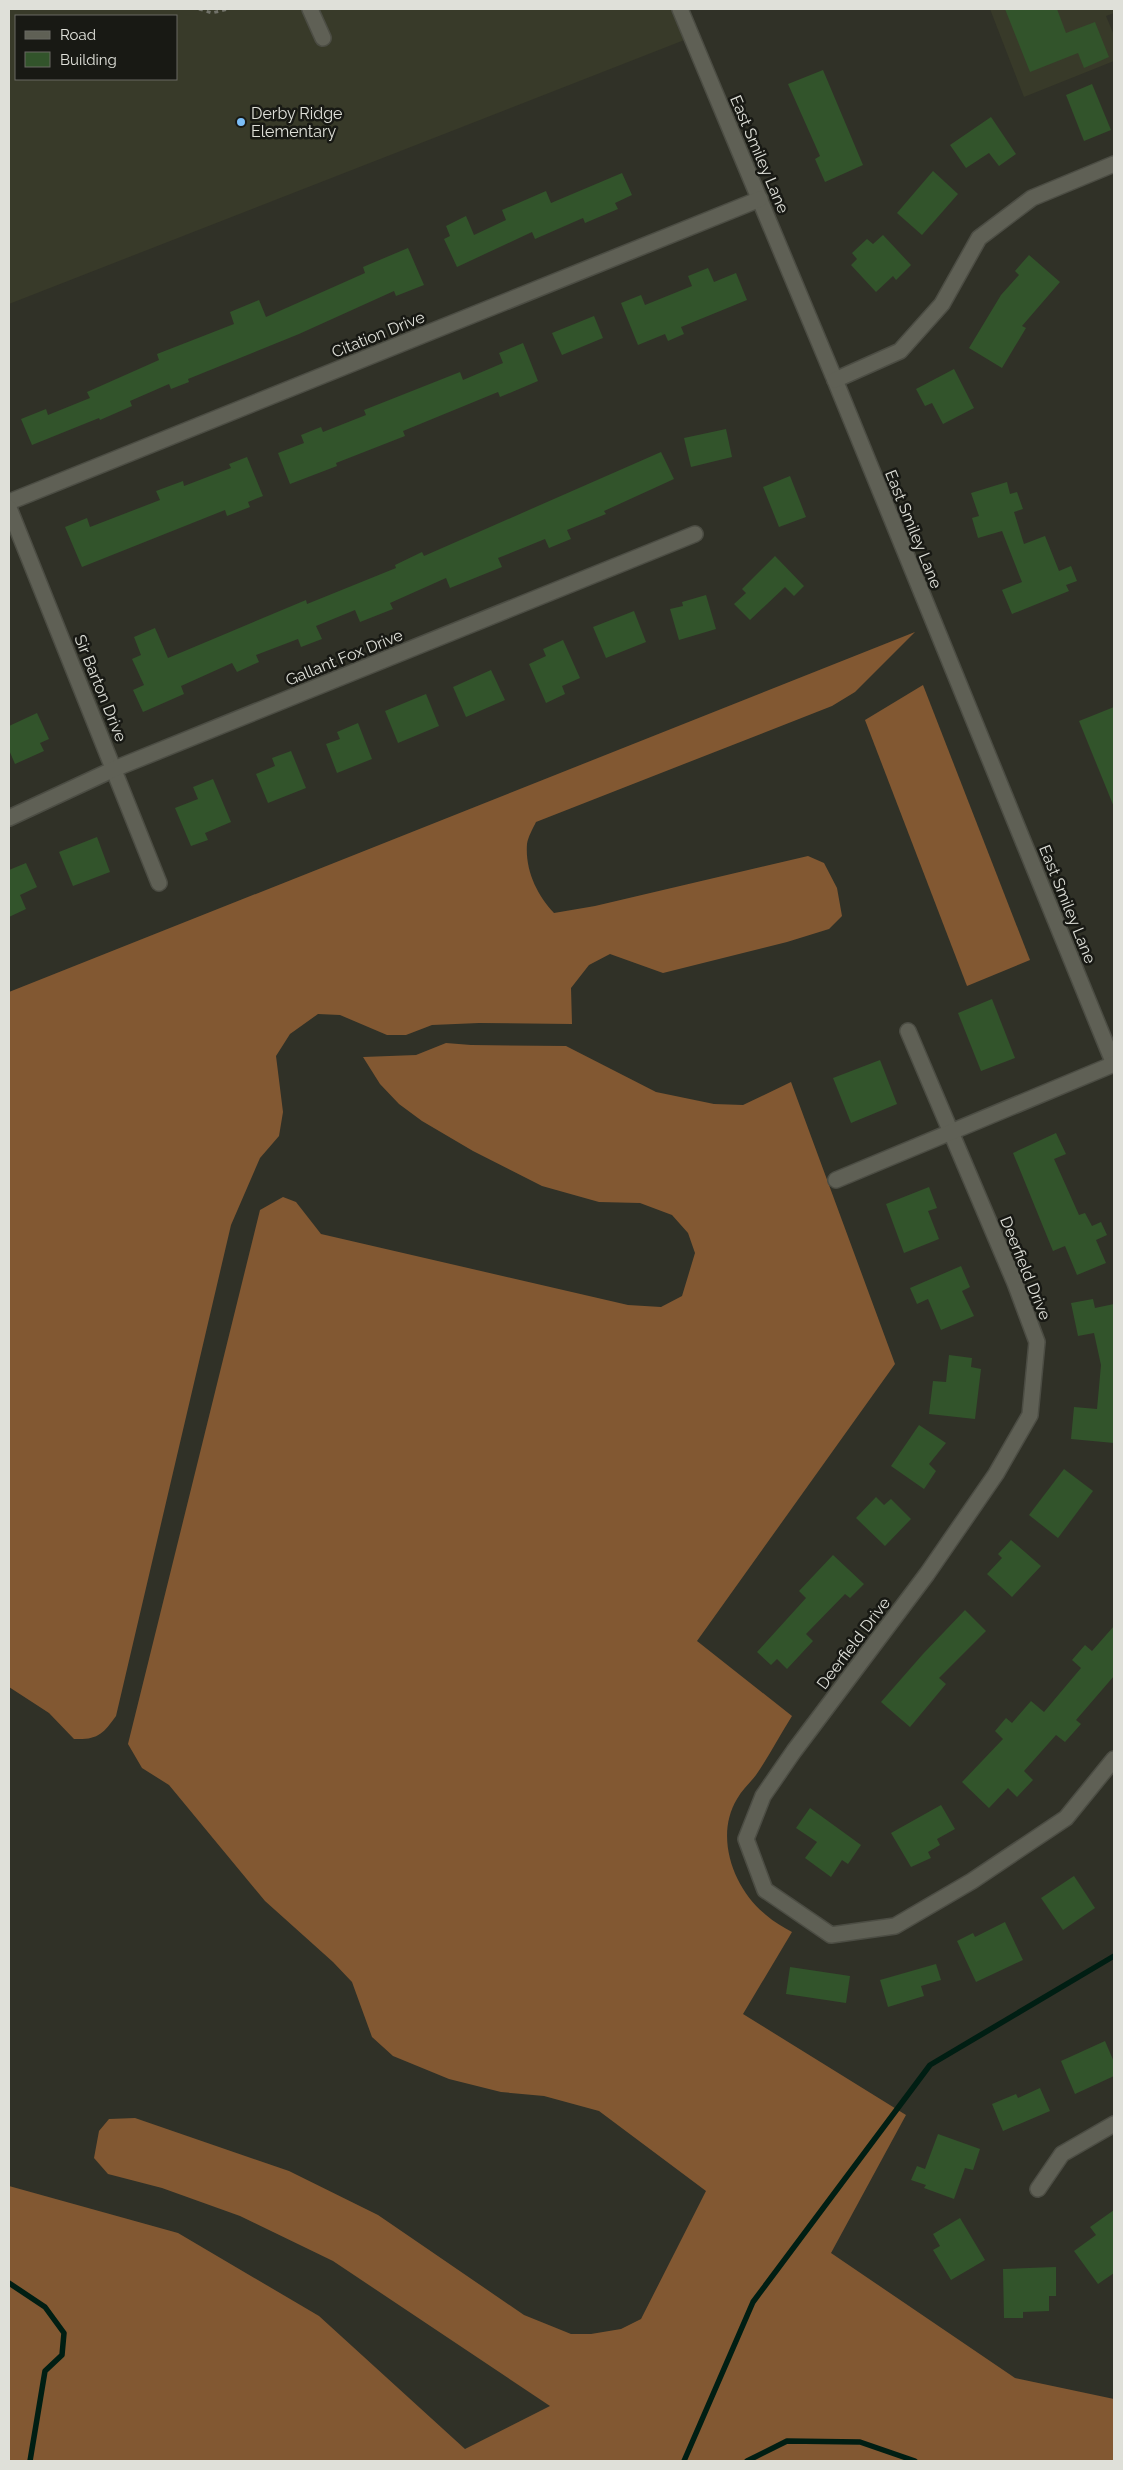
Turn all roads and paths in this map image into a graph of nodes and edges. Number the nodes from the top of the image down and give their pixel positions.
1 (199, 9) edge
2 (228, 9) edge
3 (310, 9) edge
4 (680, 9) edge
5 (323, 38) dead end
6 (1114, 164) edge
7 (760, 199) junction
8 (835, 380) junction
9 (9, 502) edge
10 (9, 508) edge
11 (695, 534) dead end
12 (114, 769) junction
13 (9, 818) edge
14 (159, 883) dead end
15 (908, 1031) dead end
16 (1114, 1064) edge
17 (951, 1133) junction
18 (836, 1180) dead end
19 (1114, 1759) edge
20 (1114, 2124) edge
21 (1038, 2189) dead end

1 - 2 path
3 - 5 street
4 - 7 street, East Smiley Lane
6 - 8 street
7 - 8 street, East Smiley Lane
7 - 9 street, Citation Drive
8 - 16 street, East Smiley Lane
10 - 12 street, Sir Barton Drive
11 - 12 street, Gallant Fox Drive
12 - 13 street, Gallant Fox Drive
12 - 14 street, Sir Barton Drive
15 - 17 street, Deerfield Drive
16 - 17 street
17 - 18 street
17 - 19 street, Deerfield Drive
20 - 21 street

